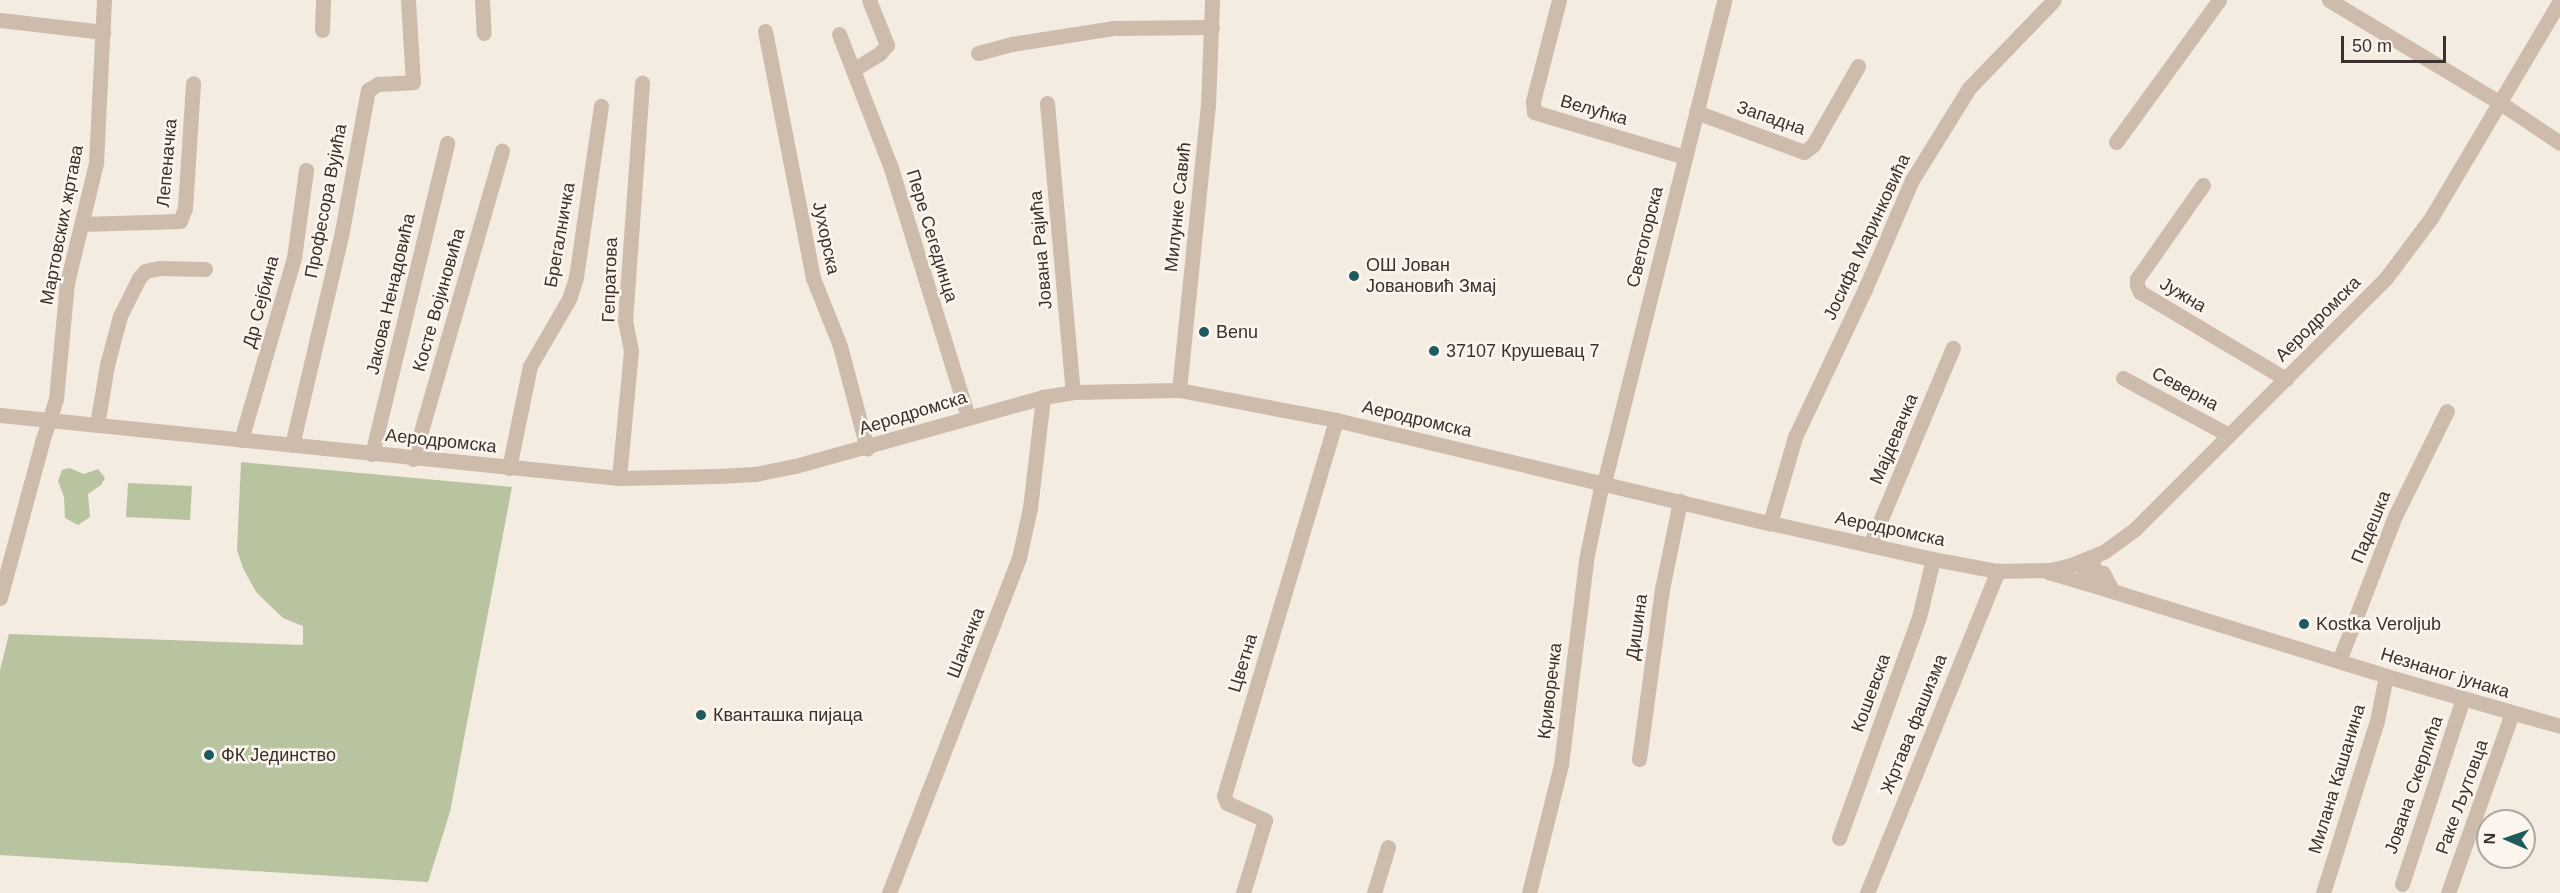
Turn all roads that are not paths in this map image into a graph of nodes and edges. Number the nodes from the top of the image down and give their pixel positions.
1 (104, 0) edge
2 (323, 0) edge
3 (482, 0) edge
4 (869, 0) edge
5 (1212, 0) edge
6 (1558, 0) edge
7 (1724, 0) edge
8 (2054, 0) edge
9 (2218, 0) edge
10 (2329, 0) edge
11 (408, 1) edge
12 (2560, 1) edge
13 (0, 20) edge
14 (1212, 27) junction
15 (322, 30) dead end
16 (765, 31) dead end
17 (103, 32) junction
18 (484, 33) dead end
19 (838, 34) dead end
20 (978, 53) dead end
21 (1858, 66) dead end
22 (853, 70) junction
23 (193, 83) dead end
24 (642, 83) dead end
25 (2499, 102) junction
26 (1047, 103) dead end
27 (601, 106) dead end
28 (1696, 112) junction
29 (2116, 142) dead end
30 (447, 143) dead end
31 (2560, 143) edge
32 (502, 152) dead end
33 (1685, 157) junction
34 (306, 170) dead end
35 (2203, 185) dead end
36 (82, 224) junction
37 (205, 270) dead end
38 (1953, 348) dead end
39 (2123, 378) dead end
40 (2286, 379) junction
41 (1179, 390) junction
42 (1073, 392) junction
43 (1043, 397) junction
44 (2447, 411) dead end
45 (0, 415) edge
46 (968, 416) junction
47 (49, 419) junction
48 (1336, 420) junction
49 (97, 424) junction
50 (2229, 435) junction
51 (242, 440) junction
52 (292, 446) junction
53 (867, 448) junction
54 (372, 454) junction
55 (413, 459) junction
56 (509, 468) junction
57 (619, 478) junction
58 (1602, 486) junction
59 (1680, 501) junction
60 (1770, 523) junction
61 (1870, 545) junction
62 (2114, 545) junction
63 (1933, 559) junction
64 (2092, 561) junction
65 (1998, 571) junction
66 (2036, 571) junction
67 (2106, 587) junction
68 (1, 589) edge
69 (2339, 661) junction
70 (2386, 676) junction
71 (2463, 699) junction
72 (2512, 714) junction
73 (2560, 726) edge
74 (1639, 759) dead end
75 (1839, 838) dead end
76 (1388, 847) dead end
77 (2402, 884) dead end
78 (889, 893) edge
79 (1243, 893) edge
80 (1374, 893) edge
81 (1529, 893) edge
82 (1868, 893) edge
83 (2323, 893) edge
84 (2448, 893) edge

1 - 17 street, Мартовских жртава
2 - 15 street
3 - 18 street
4 - 22 street
5 - 14 street, Милунке Савић
6 - 33 street, Велућка
7 - 28 street, Светогорска
8 - 60 street, Јосифа Маринковића
9 - 29 street
10 - 25 street
11 - 52 street, Професора Вујића
12 - 25 street, Аеродромска
13 - 17 street
14 - 20 street
14 - 41 street, Милунке Савић
16 - 53 street, Јухорска
17 - 36 street, Мартовских жртава
19 - 22 street, Пере Сегединца
21 - 28 street, Западна
22 - 46 street, Пере Сегединца
23 - 36 street, Лепеначка
24 - 57 street, Гепратова
25 - 31 street
25 - 40 street, Аеродромска
26 - 42 street, Јована Рајића
27 - 56 street, Брегалничка
28 - 33 street, Светогорска
30 - 54 street, Јакова Ненадовића
32 - 55 street, Косте Војиновића
33 - 58 street, Светогорска
34 - 51 street, Др Сејбина
35 - 40 street, Јужна
36 - 47 street, Мартовских жртава
37 - 49 street
38 - 61 street, Мајдевачка
39 - 50 street, Северна
40 - 50 street, Аеродромска
41 - 42 street, Аеродромска
41 - 48 street, Аеродромска
42 - 43 street, Аеродромска
43 - 46 street, Аеродромска
43 - 78 street, Шаначка
44 - 69 street, Падешка
45 - 47 street, Аеродромска
46 - 53 street, Аеродромска
47 - 49 street, Аеродромска
47 - 68 street, Мартовских жртава
48 - 58 street, Аеродромска
48 - 79 street, Цветна
49 - 51 street, Аеродромска
50 - 62 street, Аеродромска
51 - 52 street, Аеродромска
52 - 54 street, Аеродромска
53 - 57 street, Аеродромска
54 - 55 street, Аеродромска
55 - 56 street, Аеродромска
56 - 57 street, Аеродромска
58 - 59 street, Аеродромска
58 - 81 street, Криворечка
59 - 60 street, Аеродромска
59 - 74 street, Дишина
60 - 61 street, Аеродромска
61 - 63 street, Аеродромска
62 - 64 street, Аеродромска
62 - 67 street
63 - 65 street, Аеродромска
63 - 75 street, Кошевска
64 - 66 street, Аеродромска
64 - 67 street
65 - 66 street, Аеродромска
65 - 82 street, Жртава фашизма
66 - 67 street, Незнаног јунака
67 - 69 street, Незнаног јунака
69 - 70 street, Незнаног јунака
70 - 71 street, Незнаног јунака
70 - 83 street, Милана Кашанина
71 - 72 street, Незнаног јунака
71 - 77 street, Јована Скерлића
72 - 73 street, Незнаног јунака
72 - 84 street, Раке Љутовца
76 - 80 street

